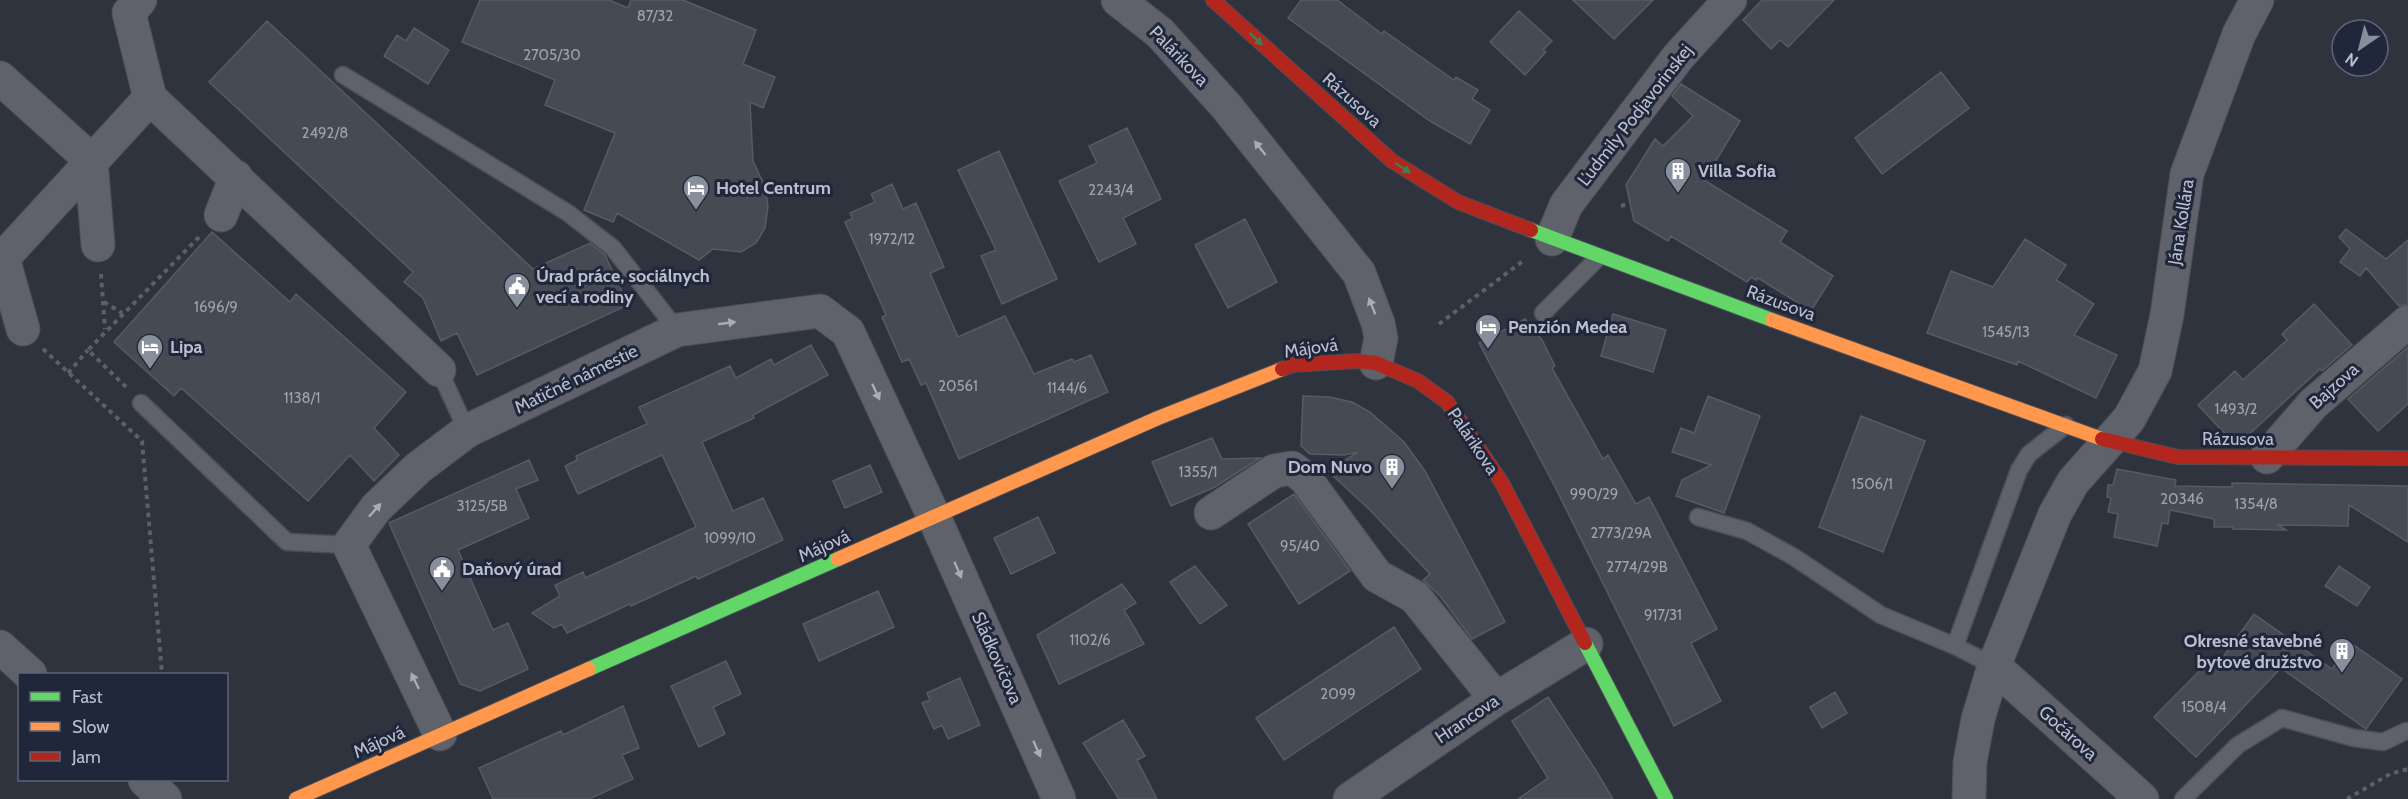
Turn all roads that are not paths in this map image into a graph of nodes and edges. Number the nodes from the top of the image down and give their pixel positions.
1 (140, 0) edge
2 (1118, 0) edge
3 (1213, 0) edge
4 (1730, 0) edge
5 (2258, 0) edge
6 (342, 75) dead end
7 (0, 78) edge
8 (150, 98) junction
9 (91, 160) junction
10 (236, 177) junction
11 (221, 215) road end
12 (1552, 239) junction
13 (98, 245) road end
14 (1599, 257) junction
15 (1543, 313) dead end
16 (2408, 322) edge
17 (23, 329) dead end
18 (677, 330) junction
19 (1376, 363) junction
20 (439, 370) joint
21 (141, 403) road end
22 (2066, 425) junction
23 (467, 431) junction
24 (2108, 441) junction
25 (2267, 457) junction
26 (2408, 458) edge
27 (1211, 513) dead end
28 (934, 517) junction
29 (1698, 517) dead end
30 (349, 545) junction
31 (1586, 644) junction
32 (1955, 646) junction
33 (0, 647) edge
34 (1994, 666) junction
35 (28, 673) edge
36 (1496, 699) junction
37 (2406, 730) dead end
38 (440, 734) junction
39 (146, 781) edge
40 (165, 799) edge
41 (296, 799) edge
42 (1059, 799) edge
43 (1350, 799) edge
44 (1666, 799) edge
45 (1969, 799) edge
46 (2142, 799) edge
47 (2183, 799) edge

1 - 8 street
19 -> 2 street, Palárikova
3 -> 12 main road, Rázusova
4 - 12 street, Ľudmily Podjavorinskej
5 - 24 street, Jána Kollára
6 - 18 lane
7 - 9 street
8 - 9 street
8 - 10 street
9 - 13 street
9 - 17 street
10 - 11 street
10 - 20 street
12 - 14 main road, Rázusova
14 - 15 lane
14 - 22 main road, Rázusova
16 - 25 street, Bajzova
18 - 23 street, Matičné námestie
18 -> 28 street, Matičné námestie
19 - 28 main road, Májová
19 - 31 main road, Palárikova
20 - 23 lane
21 - 30 lane
22 - 24 main road, Rázusova
22 - 32 lane
30 -> 23 street, Matičné námestie
24 - 25 main road, Rázusova
24 - 34 street, Jána Kollára
25 - 26 main road, Rázusova
27 - 36 street
28 - 38 main road, Májová
28 -> 42 street, Sládkovičova
29 - 32 lane
38 -> 30 street
31 - 36 street, Hrancova
31 - 44 main road, Palárikova
32 - 34 lane
33 - 35 street
34 - 45 street, Jána Kollára
34 - 46 street, Gočárova
36 - 43 street, Hrancova
37 - 47 lane
38 - 41 main road, Májová
39 - 40 street

